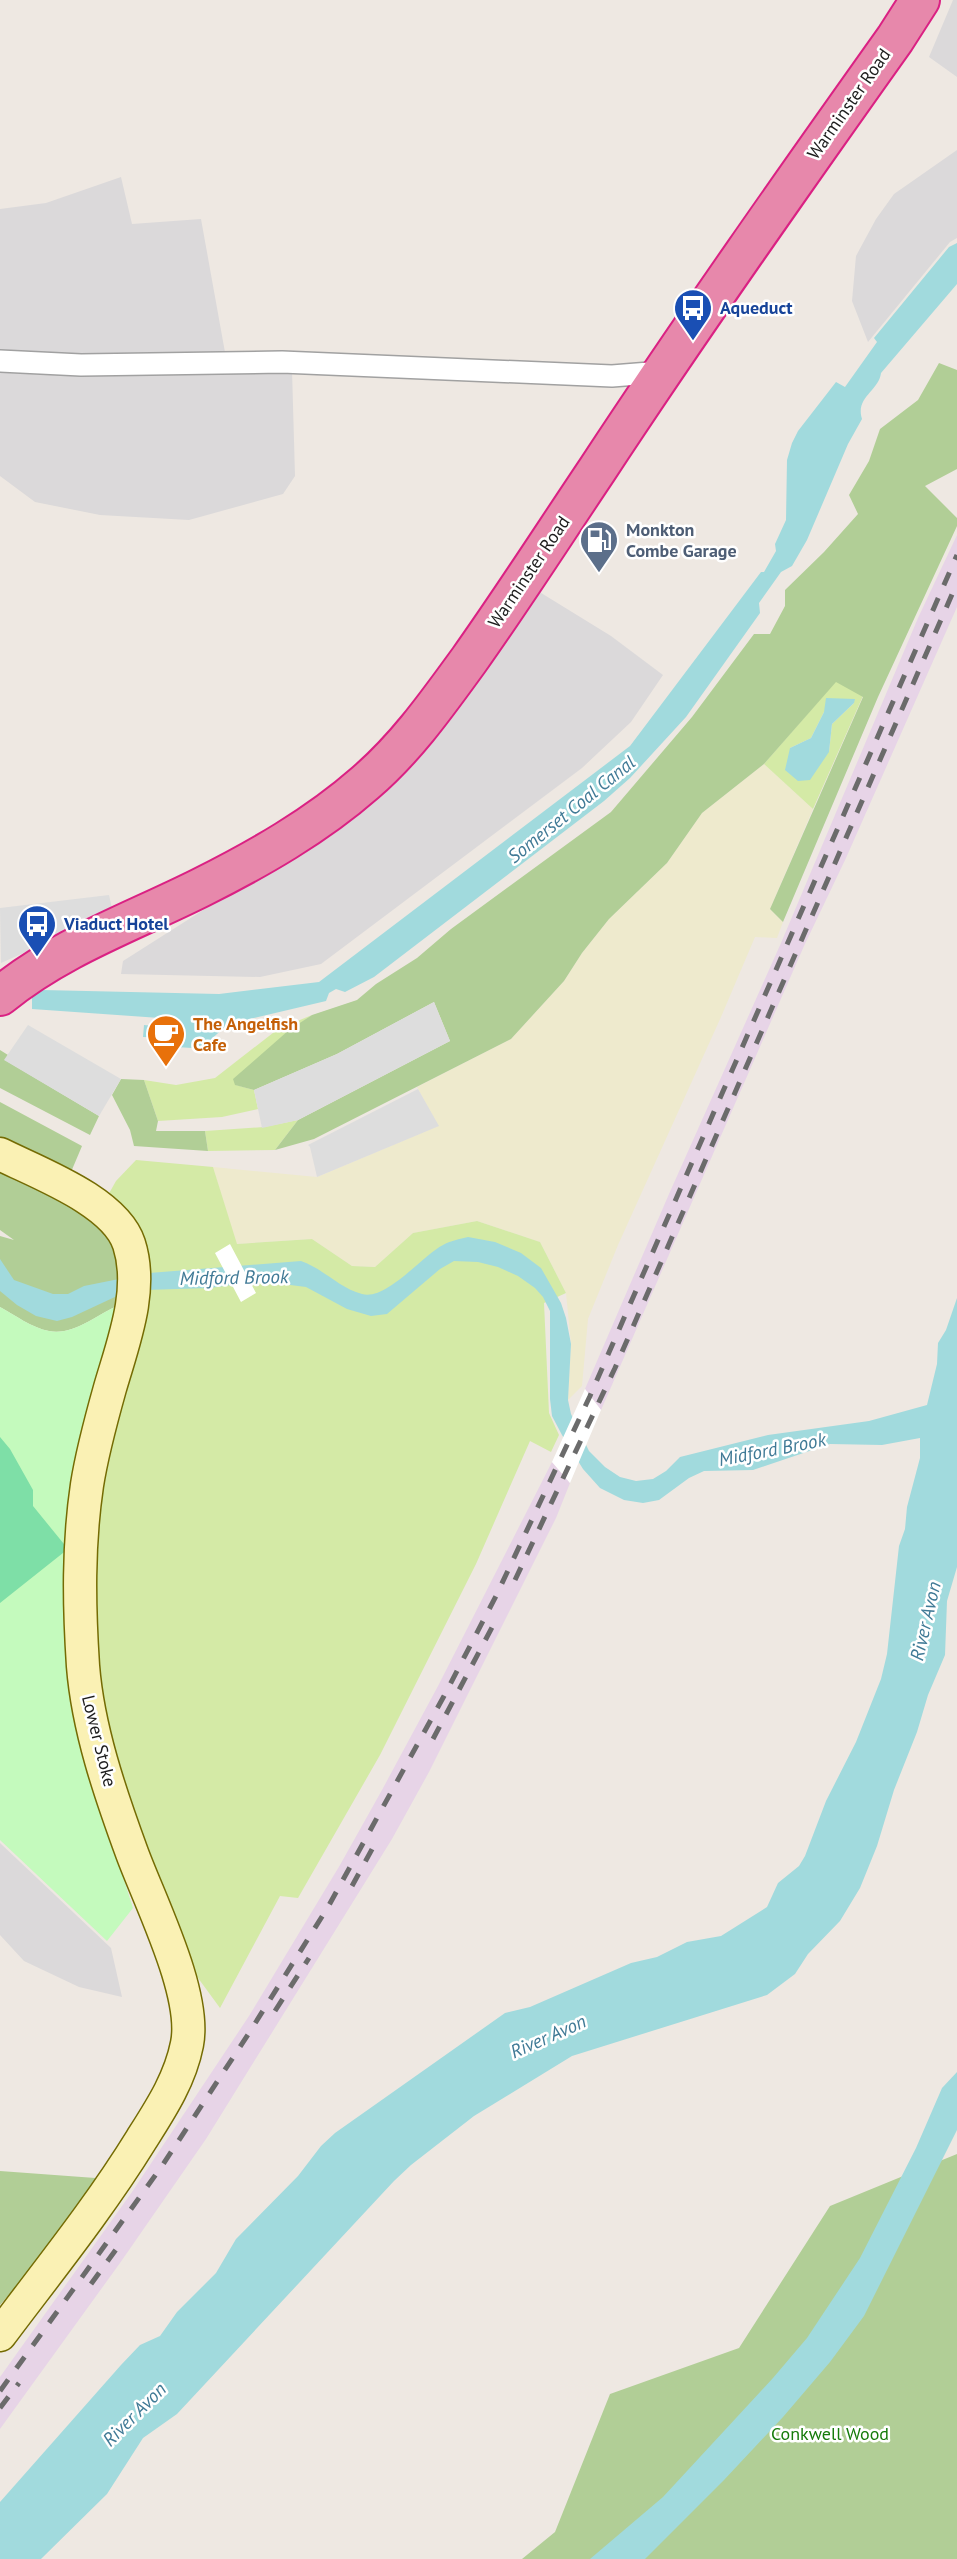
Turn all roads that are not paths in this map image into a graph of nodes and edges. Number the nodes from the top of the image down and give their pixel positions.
1 (920, 0) edge
2 (0, 361) edge
3 (662, 372) junction
4 (12, 987) edge
5 (0, 1154) edge
6 (0, 2335) edge

1 - 3 highway, Warminster Road
2 - 3 street
3 - 4 highway, Warminster Road
5 - 6 main road, Lower Stoke

